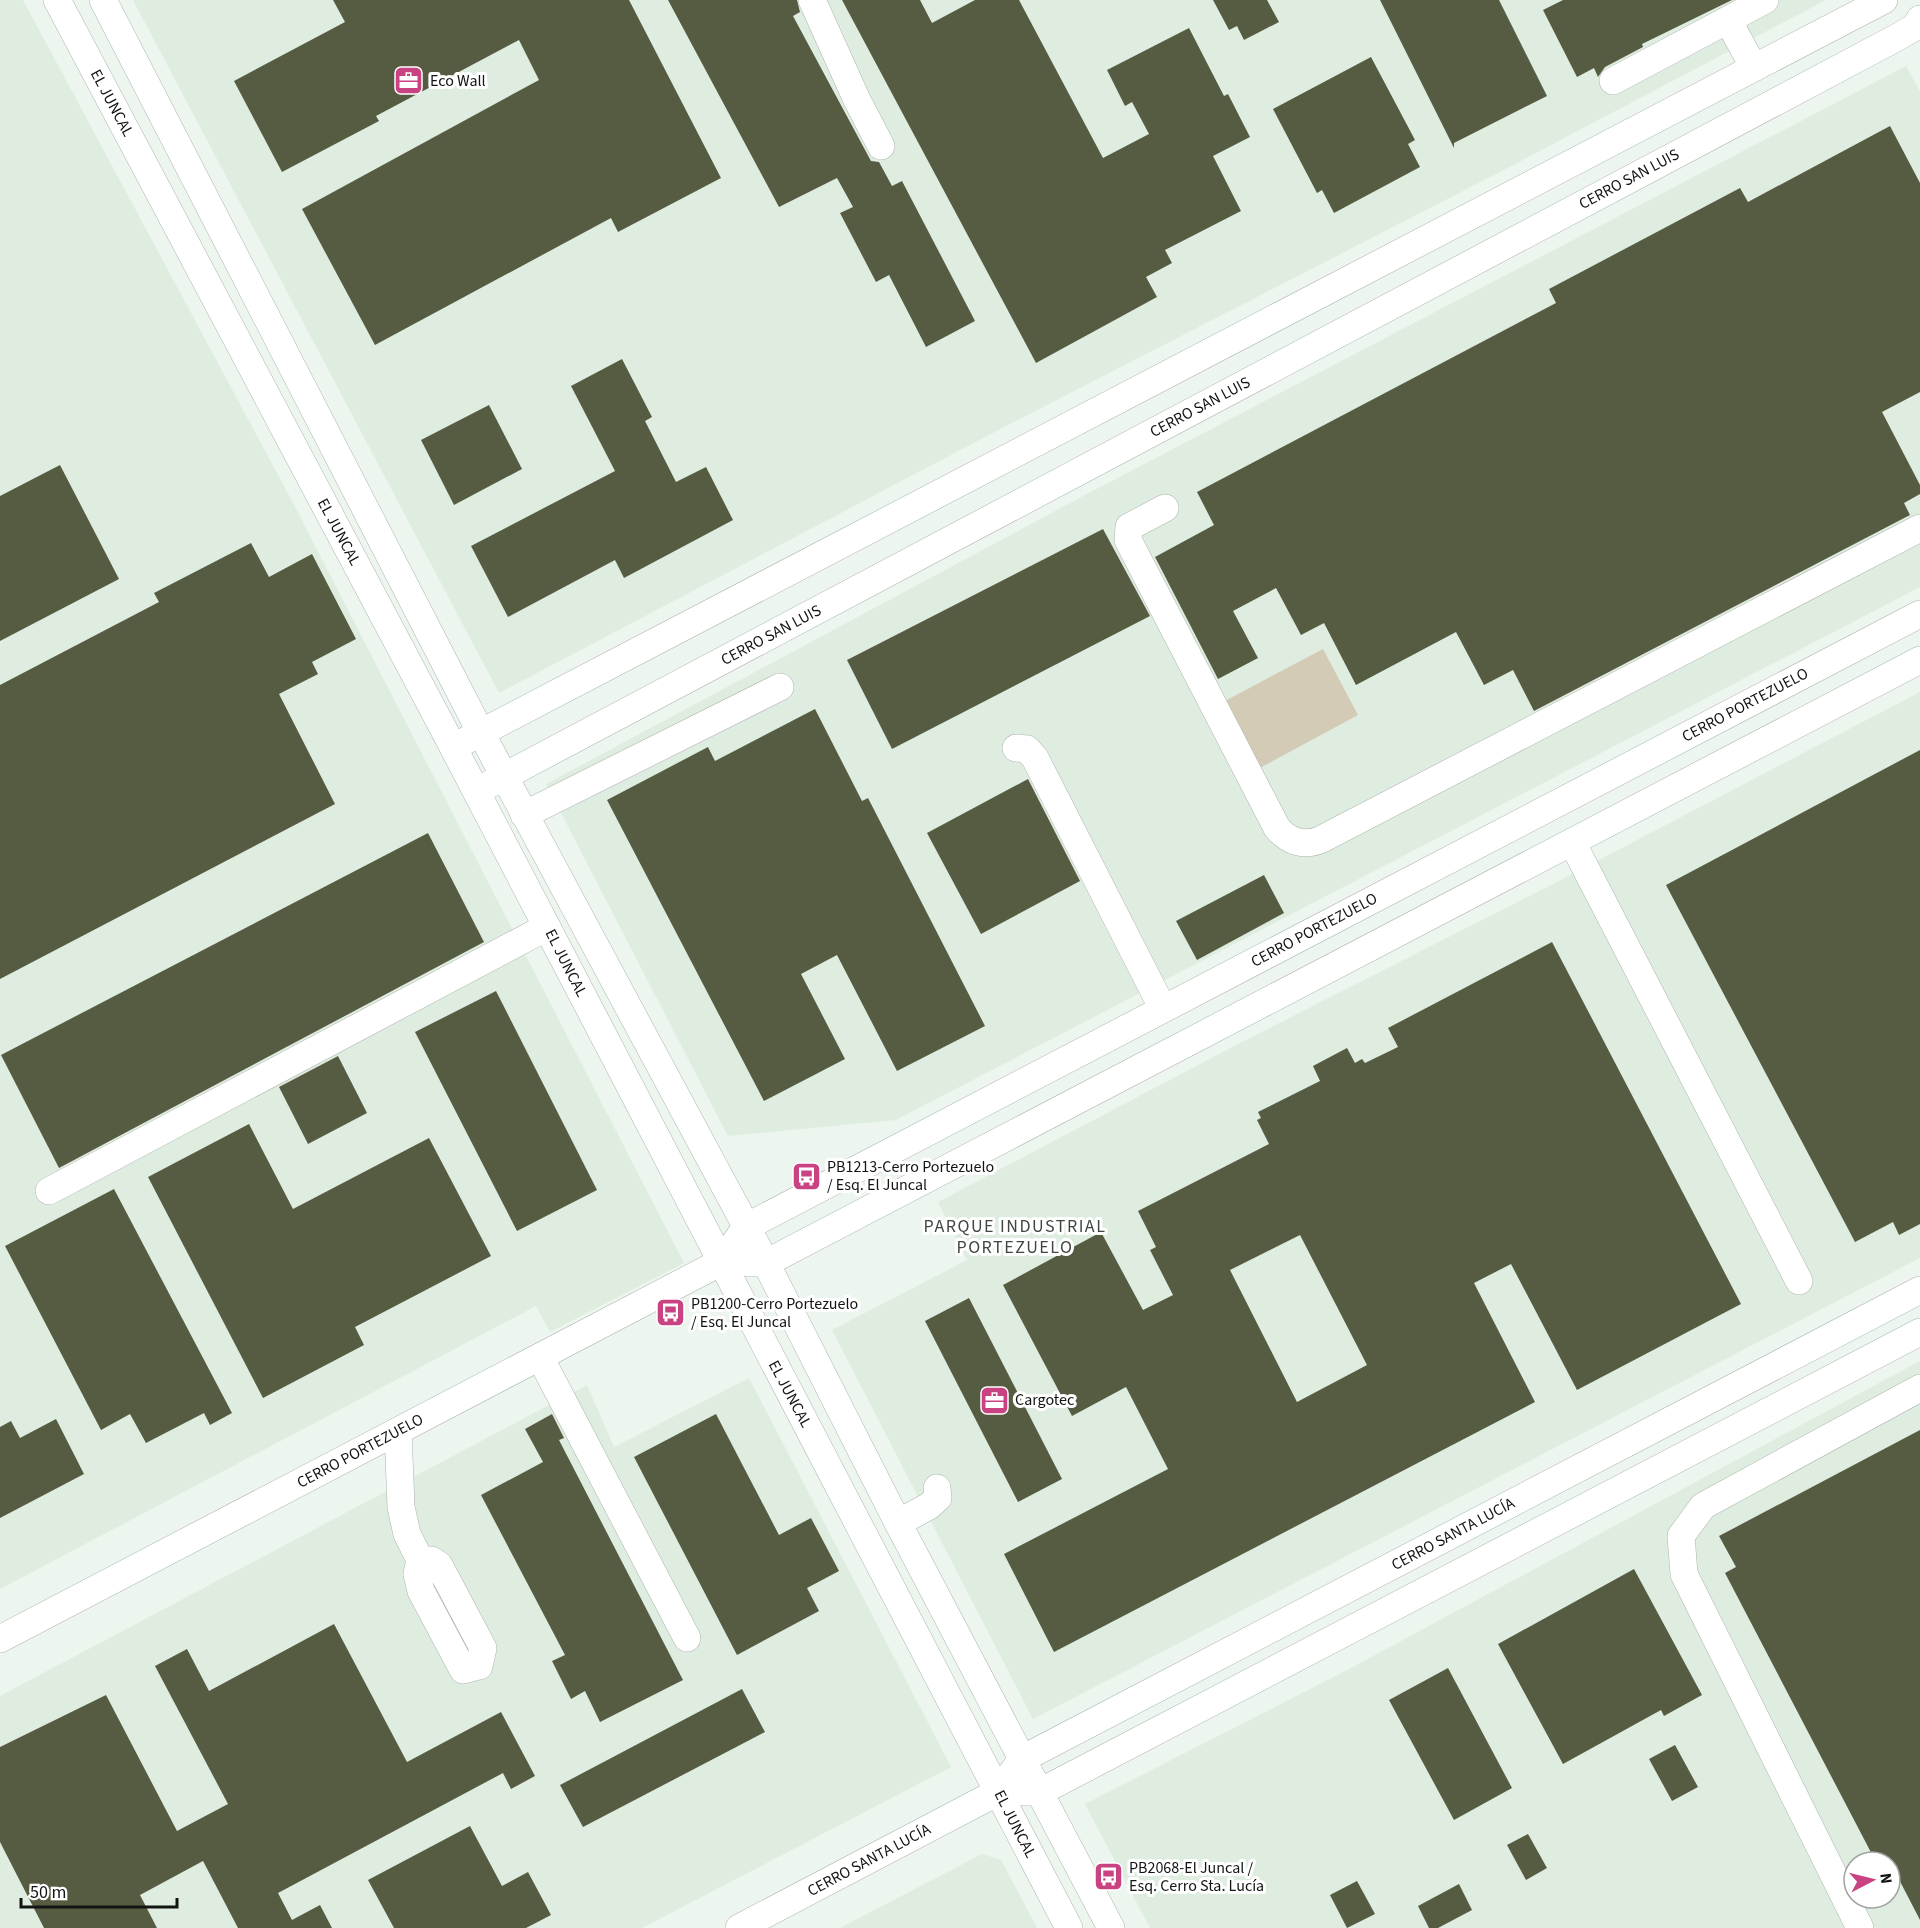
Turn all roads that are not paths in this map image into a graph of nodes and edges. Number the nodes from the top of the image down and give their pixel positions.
1 (57, 0) edge
2 (103, 0) edge
3 (812, 0) edge
4 (1765, 0) edge
5 (1884, 0) edge
6 (1901, 0) edge
7 (1728, 20) junction
8 (1918, 28) edge
9 (1754, 68) junction
10 (1613, 81) dead end
11 (881, 146) dead end
12 (1165, 508) dead end
13 (1920, 528) edge
14 (1920, 614) edge
15 (1920, 660) edge
16 (780, 687) dead end
17 (481, 733) junction
18 (453, 747) junction
19 (1016, 748) dead end
20 (505, 777) junction
21 (477, 792) junction
22 (524, 815) junction
23 (1572, 842) junction
24 (547, 927) junction
25 (1163, 1009) junction
26 (49, 1191) dead end
27 (746, 1227) junction
28 (721, 1262) junction
29 (766, 1263) junction
30 (1799, 1281) dead end
31 (1920, 1290) edge
32 (1920, 1332) edge
33 (540, 1357) junction
34 (1920, 1388) edge
35 (398, 1431) junction
36 (937, 1488) dead end
37 (897, 1522) junction
38 (437, 1559) junction
39 (687, 1638) dead end
40 (0, 1639) edge
41 (1022, 1759) junction
42 (998, 1792) junction
43 (1040, 1792) junction
44 (739, 1928) edge
45 (1069, 1928) edge
46 (1112, 1928) edge
47 (1860, 1928) edge

1 - 18 street, EL JUNCAL
2 - 17 street, EL JUNCAL
3 - 11 street
4 - 7 street
5 - 9 street
6 - 8 street
7 - 9 street
7 - 10 street
8 - 20 street, CERRO SAN LUIS
9 - 17 street
12 - 13 street
14 - 25 street, CERRO PORTEZUELO
15 - 23 street, CERRO PORTEZUELO
16 - 22 street
17 - 18 street
17 - 20 street, EL JUNCAL
18 - 21 street, EL JUNCAL
19 - 25 street
20 - 21 street, CERRO SAN LUIS
20 - 22 street, EL JUNCAL
21 - 24 street, EL JUNCAL
22 - 27 street, EL JUNCAL
23 - 29 street, CERRO PORTEZUELO
23 - 30 street
24 - 26 street
24 - 28 street, EL JUNCAL
25 - 27 street, CERRO PORTEZUELO
27 - 28 street, CERRO PORTEZUELO
27 - 29 street, EL JUNCAL
28 - 29 street, CERRO PORTEZUELO
28 - 33 street, CERRO PORTEZUELO
28 - 42 street, EL JUNCAL
29 - 37 street, EL JUNCAL
31 - 41 street, CERRO SANTA LUCÍA
32 - 43 street, CERRO SANTA LUCÍA
33 - 35 street, CERRO PORTEZUELO
33 - 39 street
34 - 47 street
35 - 38 street
35 - 40 street, CERRO PORTEZUELO
36 - 37 street
37 - 41 street, EL JUNCAL
38 - 38 street
41 - 42 street, CERRO SANTA LUCÍA
41 - 43 street, EL JUNCAL
42 - 43 street, CERRO SANTA LUCÍA
42 - 44 street, CERRO SANTA LUCÍA
42 - 45 street, EL JUNCAL
43 - 46 street, EL JUNCAL

